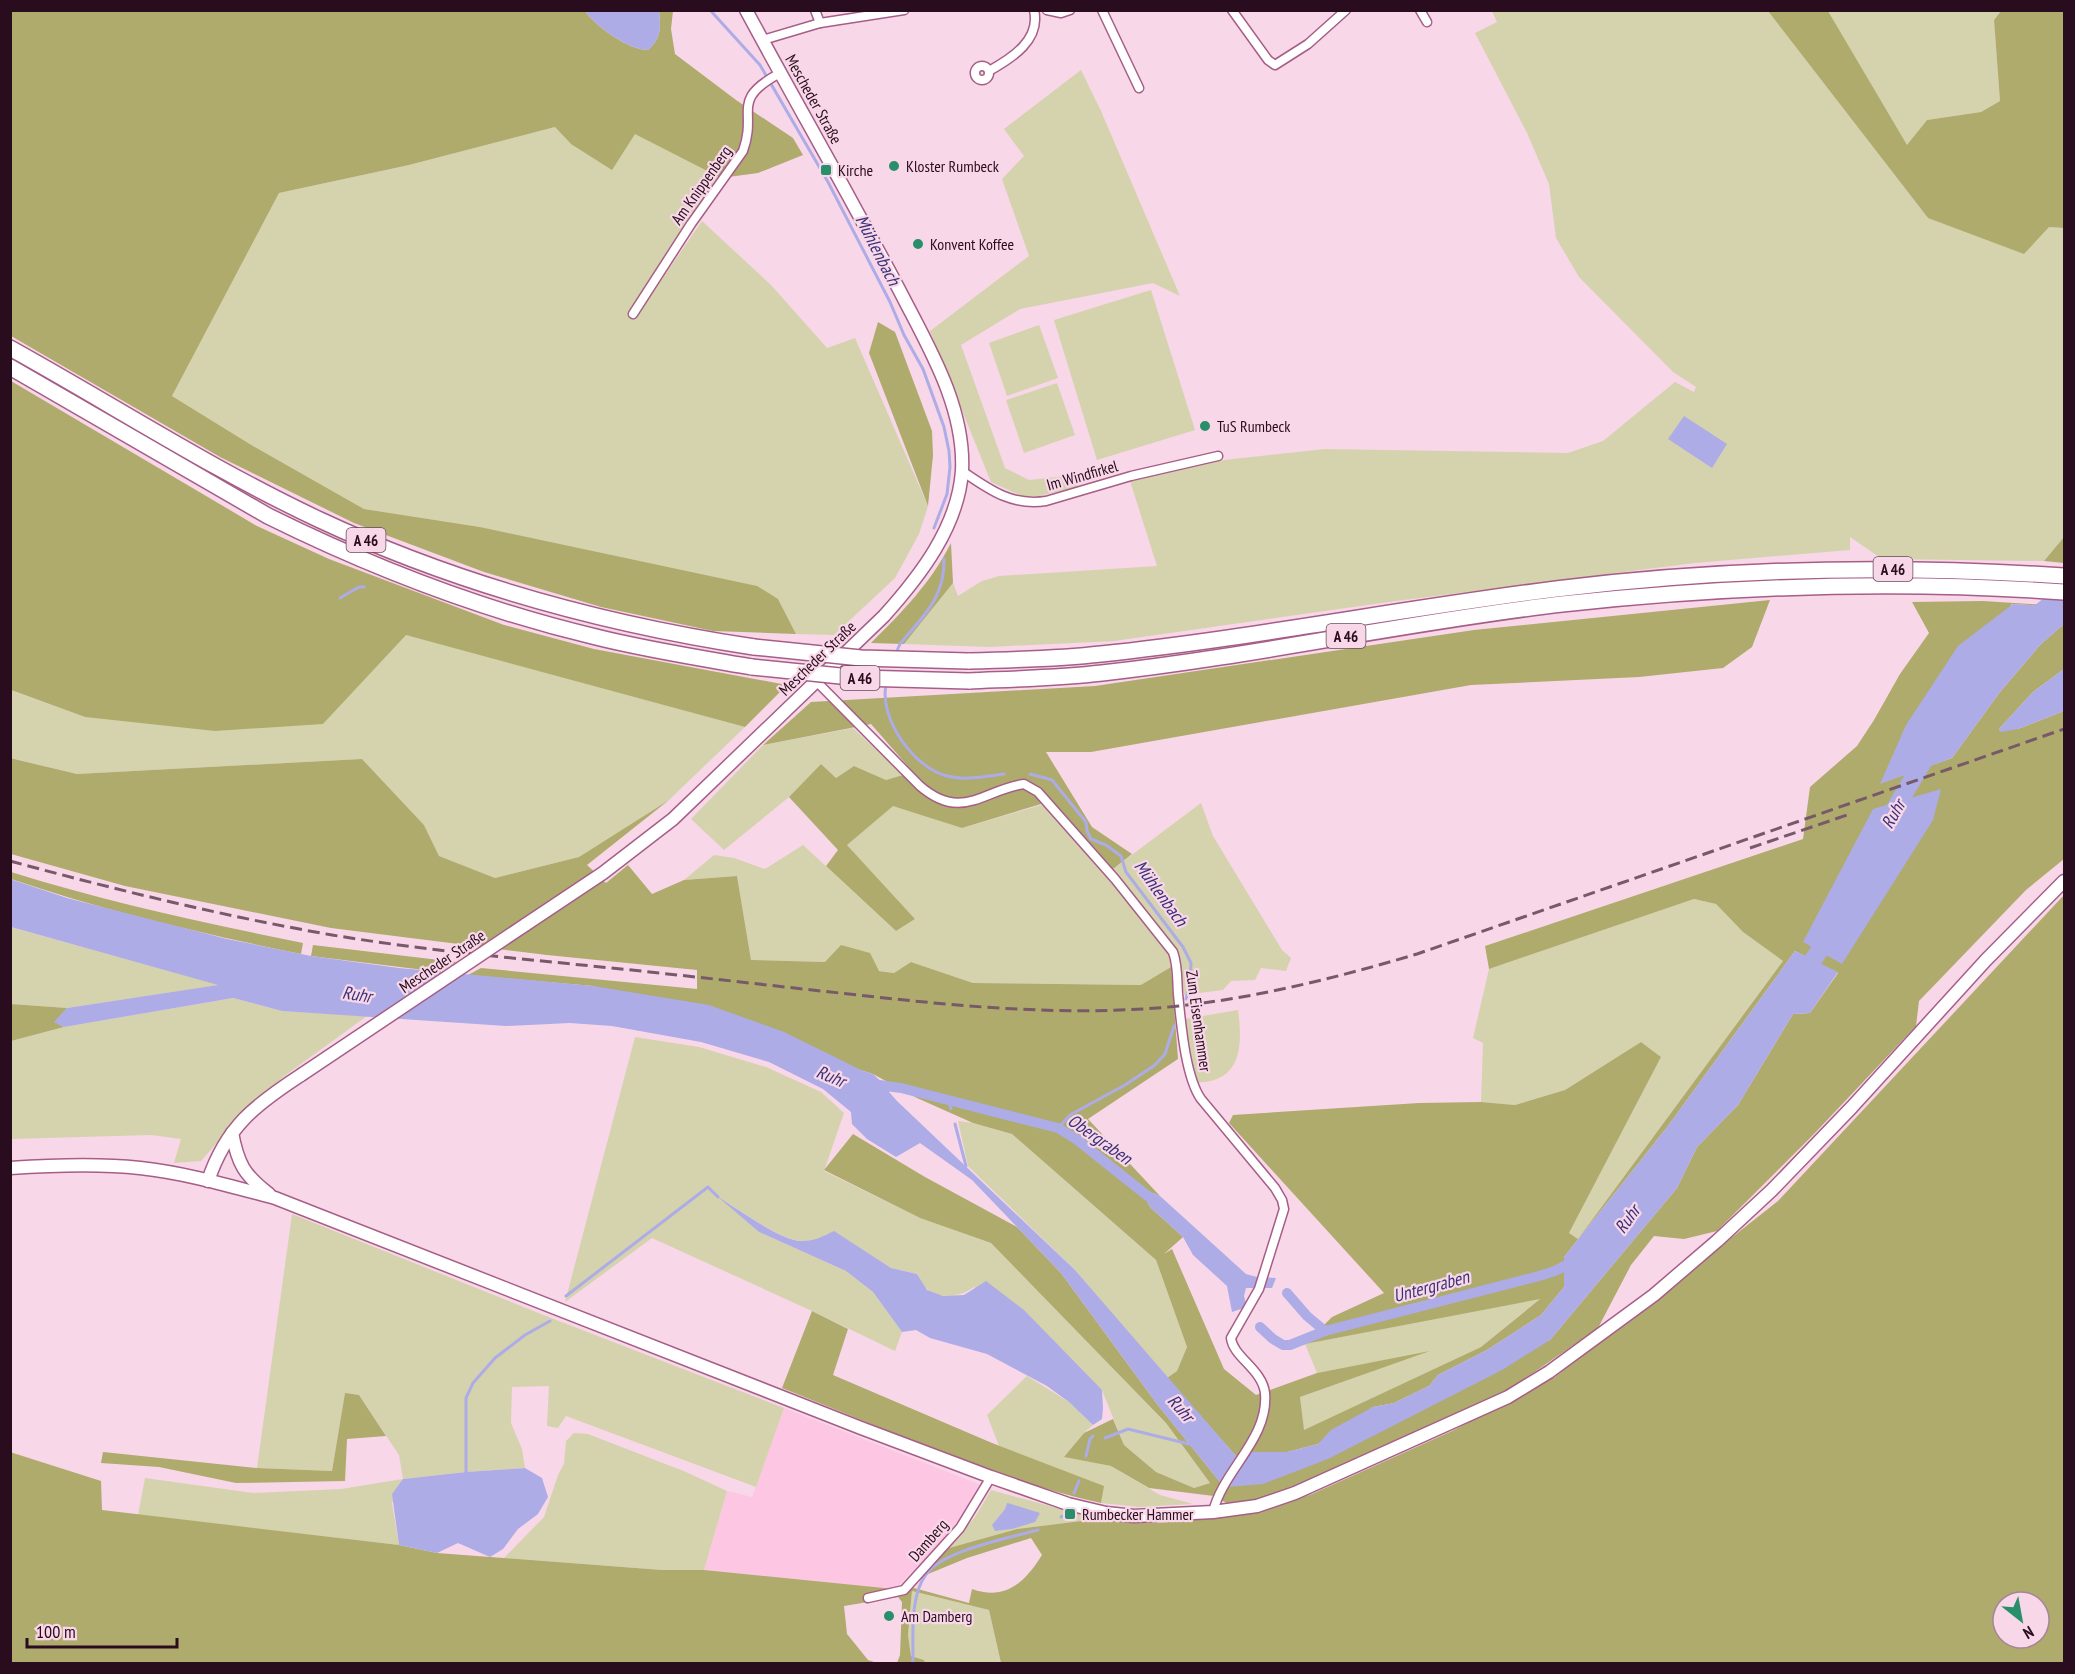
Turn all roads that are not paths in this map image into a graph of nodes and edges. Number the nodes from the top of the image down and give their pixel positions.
1 (746, 10) edge
2 (815, 10) edge
3 (904, 10) edge
4 (1034, 10) edge
5 (1047, 10) edge
6 (1070, 10) edge
7 (1102, 10) edge
8 (1232, 10) edge
9 (1346, 10) edge
10 (1420, 10) edge
11 (1427, 22) dead end
12 (820, 23) junction
13 (763, 40) junction
14 (989, 70) dead end
15 (777, 75) junction
16 (1139, 88) dead end
17 (633, 314) dead end
18 (10, 348) edge
19 (10, 367) edge
20 (1218, 456) dead end
21 (962, 471) junction
22 (2064, 576) edge
23 (2064, 592) edge
24 (816, 681) junction
25 (2064, 881) edge
26 (232, 1133) junction
27 (10, 1168) edge
28 (208, 1180) junction
29 (275, 1198) junction
30 (991, 1478) junction
31 (1213, 1512) junction
32 (868, 1599) dead end

1 - 13 main road, Mescheder Straße
2 - 12 street
3 - 12 street
4 - 14 street
5 - 6 street
7 - 16 street
8 - 9 street
10 - 11 street
12 - 13 street
13 - 15 main road, Mescheder Straße
15 - 17 street, Am Knippenberg
15 - 21 main road, Mescheder Straße
18 - 22 highway, A 46, bridge
19 - 23 highway, A 46, bridge
20 - 21 street, Im Windfirkel
21 - 24 main road, Mescheder Straße
24 - 26 main road, Mescheder Straße, bridge
24 - 31 street, Zum Eisenhammer
25 - 31 main road
26 - 28 main road, Mescheder Straße
26 - 29 main road
27 - 28 main road
28 - 29 main road
29 - 30 main road
30 - 31 main road
30 - 32 street, Damberg

